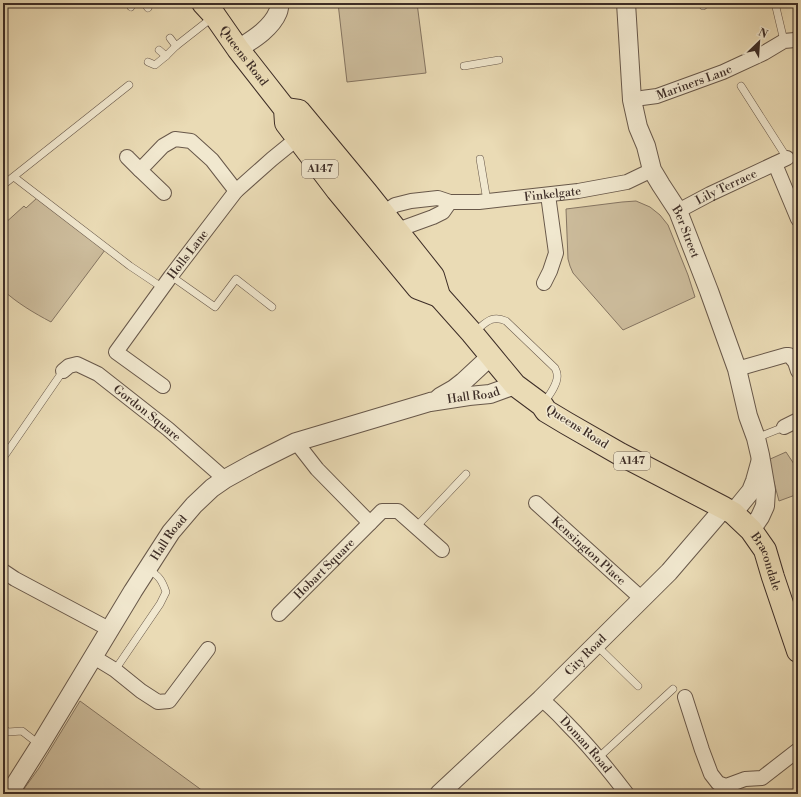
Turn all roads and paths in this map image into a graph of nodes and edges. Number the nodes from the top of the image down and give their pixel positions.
1 (280, 3) edge
2 (626, 3) edge
3 (775, 3) edge
4 (209, 9) edge
5 (170, 38) dead end
6 (798, 38) edge
7 (784, 41) junction
8 (176, 46) junction
9 (238, 49) junction
10 (159, 50) dead end
11 (166, 56) junction
12 (499, 60) dead end
13 (148, 62) dead end
14 (464, 66) dead end
15 (129, 85) dead end
16 (741, 86) dead end
17 (632, 100) junction
18 (304, 132) junction
19 (127, 157) dead end
20 (480, 159) dead end
21 (781, 161) junction
22 (140, 170) junction
23 (652, 170) junction
24 (14, 177) junction
25 (3, 185) edge
26 (236, 191) junction
27 (164, 193) dead end
28 (548, 194) junction
29 (487, 201) junction
30 (450, 202) junction
31 (678, 211) junction
32 (798, 219) edge
33 (380, 226) junction
34 (171, 276) junction
35 (544, 283) dead end
36 (163, 288) junction
37 (272, 307) dead end
38 (472, 333) junction
39 (490, 356) junction
40 (737, 369) junction
41 (64, 371) joint
42 (798, 371) edge
43 (516, 385) junction
44 (163, 386) dead end
45 (430, 402) junction
46 (542, 406) junction
47 (798, 420) edge
48 (784, 427) joint
49 (756, 438) junction
50 (296, 442) junction
51 (3, 458) edge
52 (761, 460) junction
53 (466, 474) dead end
54 (225, 479) junction
55 (536, 503) dead end
56 (729, 510) junction
57 (370, 523) junction
58 (416, 527) junction
59 (751, 530) junction
60 (442, 550) dead end
61 (147, 568) junction
62 (3, 571) edge
63 (641, 598) junction
64 (279, 614) dead end
65 (109, 629) junction
66 (595, 644) junction
67 (208, 649) dead end
68 (798, 651) edge
69 (92, 656) junction
70 (115, 670) junction
71 (638, 686) dead end
72 (672, 689) dead end
73 (684, 697) dead end
74 (541, 698) junction
75 (3, 729) edge
76 (40, 745) junction
77 (798, 750) edge
78 (598, 758) junction
79 (9, 794) edge
80 (439, 794) edge
81 (627, 794) edge

1 - 9 street
2 - 17 street, Ber Street
3 - 7 lane
4 - 8 lane
4 - 9 main road, Queens Road / A147
5 - 8 lane
6 - 7 street, Mariners Lane
7 - 17 street, Mariners Lane
8 - 11 lane
9 - 18 main road, Queens Road / A147
10 - 11 lane
11 - 13 lane
12 - 14 lane
15 - 24 lane
16 - 21 lane
17 - 23 street, Ber Street
18 - 26 street, Holls Lane
18 - 33 main road, Queens Road / A147
19 - 22 street
20 - 29 lane
21 - 31 street, Lily Terrace
21 - 32 street
22 - 26 street
22 - 27 street
23 - 28 street, Finkelgate
23 - 31 street, Ber Street
24 - 25 lane
24 - 36 lane
26 - 34 street, Holls Lane
28 - 29 street, Finkelgate
28 - 35 street
29 - 30 street, Finkelgate
30 - 33 street
30 - 33 street, Finkelgate
31 - 40 street, Ber Street
33 - 38 main road, Queens Road / A147
34 - 36 street, Holls Lane
34 - 37 lane
36 - 44 street, Holls Lane
38 - 39 main road, Queens Road / A147
38 - 46 lane
39 - 43 main road, Queens Road / A147
39 - 45 street, Hall Road
40 - 42 street
40 - 49 street, Ber Street
41 - 51 lane
41 - 54 street, Gordon Square
43 - 45 street, Hall Road
43 - 46 main road, Queens Road / A147
45 - 50 street, Hall Road
46 - 56 main road, Queens Road / A147
47 - 48 street
48 - 49 lane
49 - 52 street, Ber Street
50 - 54 street, Hall Road
50 - 57 street
52 - 56 street, Ber Street
52 - 59 street, Ber Street
53 - 58 lane
54 - 61 street, Hall Road
55 - 63 street, Kensington Place
56 - 59 main road, Bracondale / A147
56 - 63 street, City Road
57 - 58 street, Hobart Square
57 - 64 street, Hobart Square
58 - 60 street, Hobart Square
59 - 68 main road, Bracondale / A147
61 - 65 street, Hall Road
61 - 70 lane
62 - 65 street
63 - 66 street, City Road
65 - 69 street, Hall Road
66 - 71 lane
66 - 74 street, City Road
67 - 70 street
69 - 70 street
69 - 76 street, Hall Road
72 - 78 lane
73 - 77 street
74 - 78 street, Doman Road
74 - 80 street, City Road
75 - 76 lane
76 - 79 street, Hall Road
78 - 81 street, Doman Road

